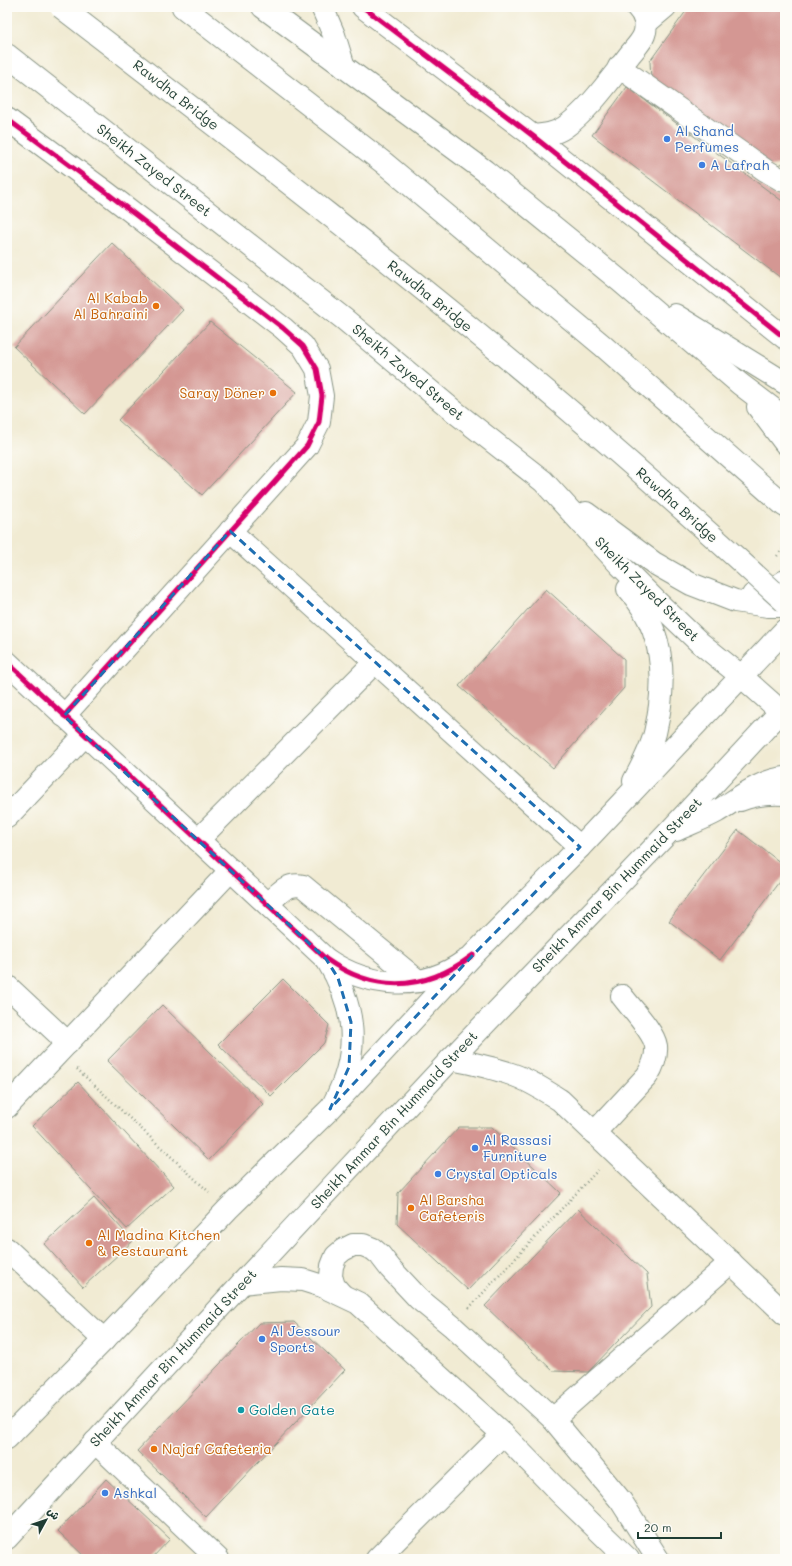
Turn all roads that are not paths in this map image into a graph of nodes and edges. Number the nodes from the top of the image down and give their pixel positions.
1 (61, 7) edge
2 (183, 7) edge
3 (263, 7) edge
4 (322, 7) edge
5 (363, 7) edge
6 (665, 7) edge
7 (641, 15) edge
8 (7, 55) edge
9 (344, 67) junction
10 (619, 67) junction
11 (7, 119) edge
12 (533, 136) junction
13 (785, 181) edge
14 (620, 281) junction
15 (785, 338) edge
16 (785, 383) edge
17 (740, 384) junction
18 (455, 412) junction
19 (785, 418) edge
20 (785, 443) edge
21 (543, 481) junction
22 (785, 506) edge
23 (230, 531) junction
24 (785, 581) edge
25 (735, 601) junction
26 (785, 602) edge
27 (785, 606) edge
28 (785, 630) edge
29 (7, 662) edge
30 (375, 662) junction
31 (741, 676) junction
32 (784, 711) edge
33 (64, 716) junction
34 (85, 735) junction
35 (785, 778) edge
36 (785, 794) edge
37 (624, 800) junction
38 (715, 812) junction
39 (7, 817) edge
40 (666, 835) junction
41 (198, 840) junction
42 (580, 847) junction
43 (231, 870) junction
44 (268, 904) junction
45 (473, 955) junction
46 (326, 959) junction
47 (418, 981) junction
48 (7, 986) edge
49 (622, 996) dead end
50 (63, 1047) junction
51 (451, 1059) junction
52 (7, 1107) edge
53 (330, 1109) junction
54 (594, 1133) junction
55 (7, 1249) edge
56 (731, 1262) junction
57 (242, 1283) junction
58 (341, 1294) junction
59 (785, 1314) edge
60 (104, 1340) junction
61 (553, 1420) junction
62 (503, 1434) junction
63 (7, 1438) edge
64 (95, 1442) junction
65 (7, 1538) edge
66 (218, 1559) edge
67 (377, 1559) edge
68 (628, 1559) edge
69 (658, 1559) edge

1 - 26 main road, Rawdha Bridge, bridge
2 - 22 main road
3 - 9 main road
4 - 9 main road
5 - 12 main road
6 - 7 main road
7 - 10 main road
8 - 18 main road, Sheikh Zayed Street
9 - 14 main road
10 - 12 main road
10 - 13 main road
11 - 23 main road
12 - 15 main road
14 - 16 main road
14 - 17 main road
17 - 19 main road
17 - 20 main road
18 - 21 main road, Sheikh Zayed Street
18 - 37 main road
21 - 25 main road
21 - 31 main road, Sheikh Zayed Street
23 - 30 main road
23 - 33 main road
24 - 25 main road
25 - 27 main road
28 - 31 main road
29 - 33 main road
30 - 41 main road
30 - 42 main road
31 - 32 main road, Sheikh Zayed Street
31 - 37 main road
32 - 40 main road, Sheikh Ammar Bin Hummaid Street
33 - 34 main road
34 - 39 main road
34 - 41 main road
35 - 38 main road
36 - 38 main road
37 - 42 main road
38 - 40 main road
40 - 51 main road, Sheikh Ammar Bin Hummaid Street
41 - 43 main road
42 - 45 main road
43 - 44 main road
43 - 50 main road
44 - 46 main road
44 - 47 main road
45 - 47 main road
45 - 53 main road
46 - 47 main road
46 - 53 main road
48 - 50 main road
49 - 54 main road
50 - 52 main road
51 - 54 main road
51 - 57 main road, Sheikh Ammar Bin Hummaid Street
53 - 60 main road
54 - 56 main road
55 - 60 main road
56 - 59 main road
56 - 61 main road
57 - 58 main road
57 - 64 main road, Sheikh Ammar Bin Hummaid Street
58 - 61 main road
58 - 62 main road
60 - 63 main road
61 - 69 main road
62 - 67 main road
62 - 68 main road
64 - 65 main road, Sheikh Ammar Bin Hummaid Street
64 - 66 main road

